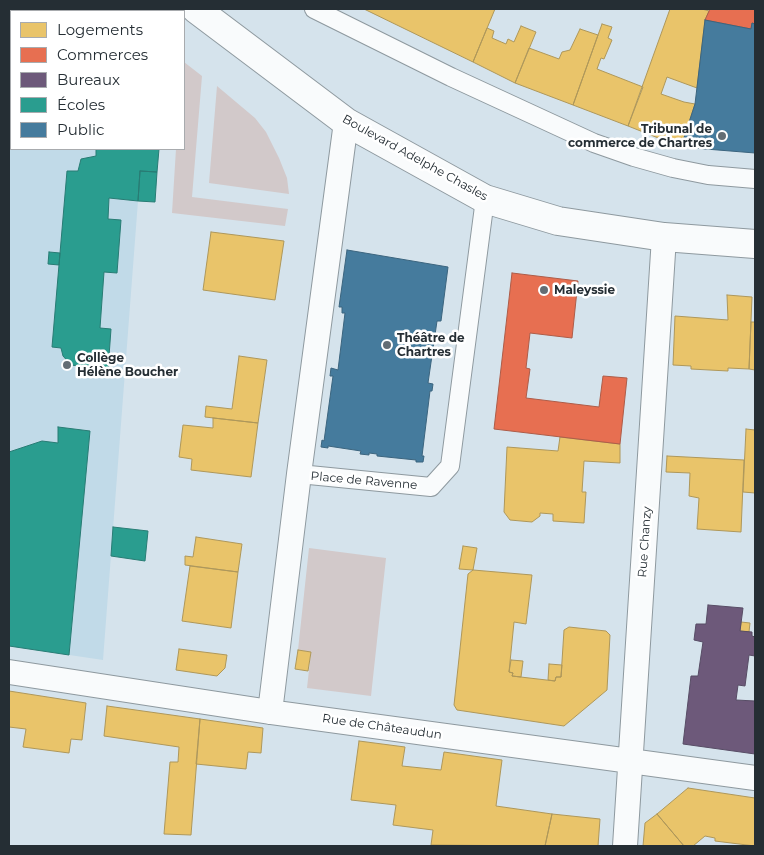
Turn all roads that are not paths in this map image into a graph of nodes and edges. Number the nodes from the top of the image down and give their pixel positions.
1 (196, 9) edge
2 (314, 9) edge
3 (346, 122) junction
4 (755, 179) edge
5 (485, 199) junction
6 (664, 237) junction
7 (755, 244) edge
8 (299, 474) junction
9 (9, 672) edge
10 (270, 712) junction
11 (631, 760) junction
12 (755, 778) edge
13 (625, 846) edge

1 - 3 main road, Boulevard Adelphe Chasles
2 - 4 street
3 - 5 main road, Boulevard Adelphe Chasles
3 - 8 street, Place de Ravenne
5 - 6 main road, Boulevard Adelphe Chasles
5 - 8 street, Place de Ravenne
6 - 7 main road, Boulevard Adelphe Chasles
6 - 11 street, Rue Chanzy
8 - 10 street, Place de Ravenne
9 - 10 street, Rue de Châteaudun
10 - 11 street, Rue de Châteaudun
11 - 12 street, Rue de Châteaudun
11 - 13 street, Rue Chanzy

